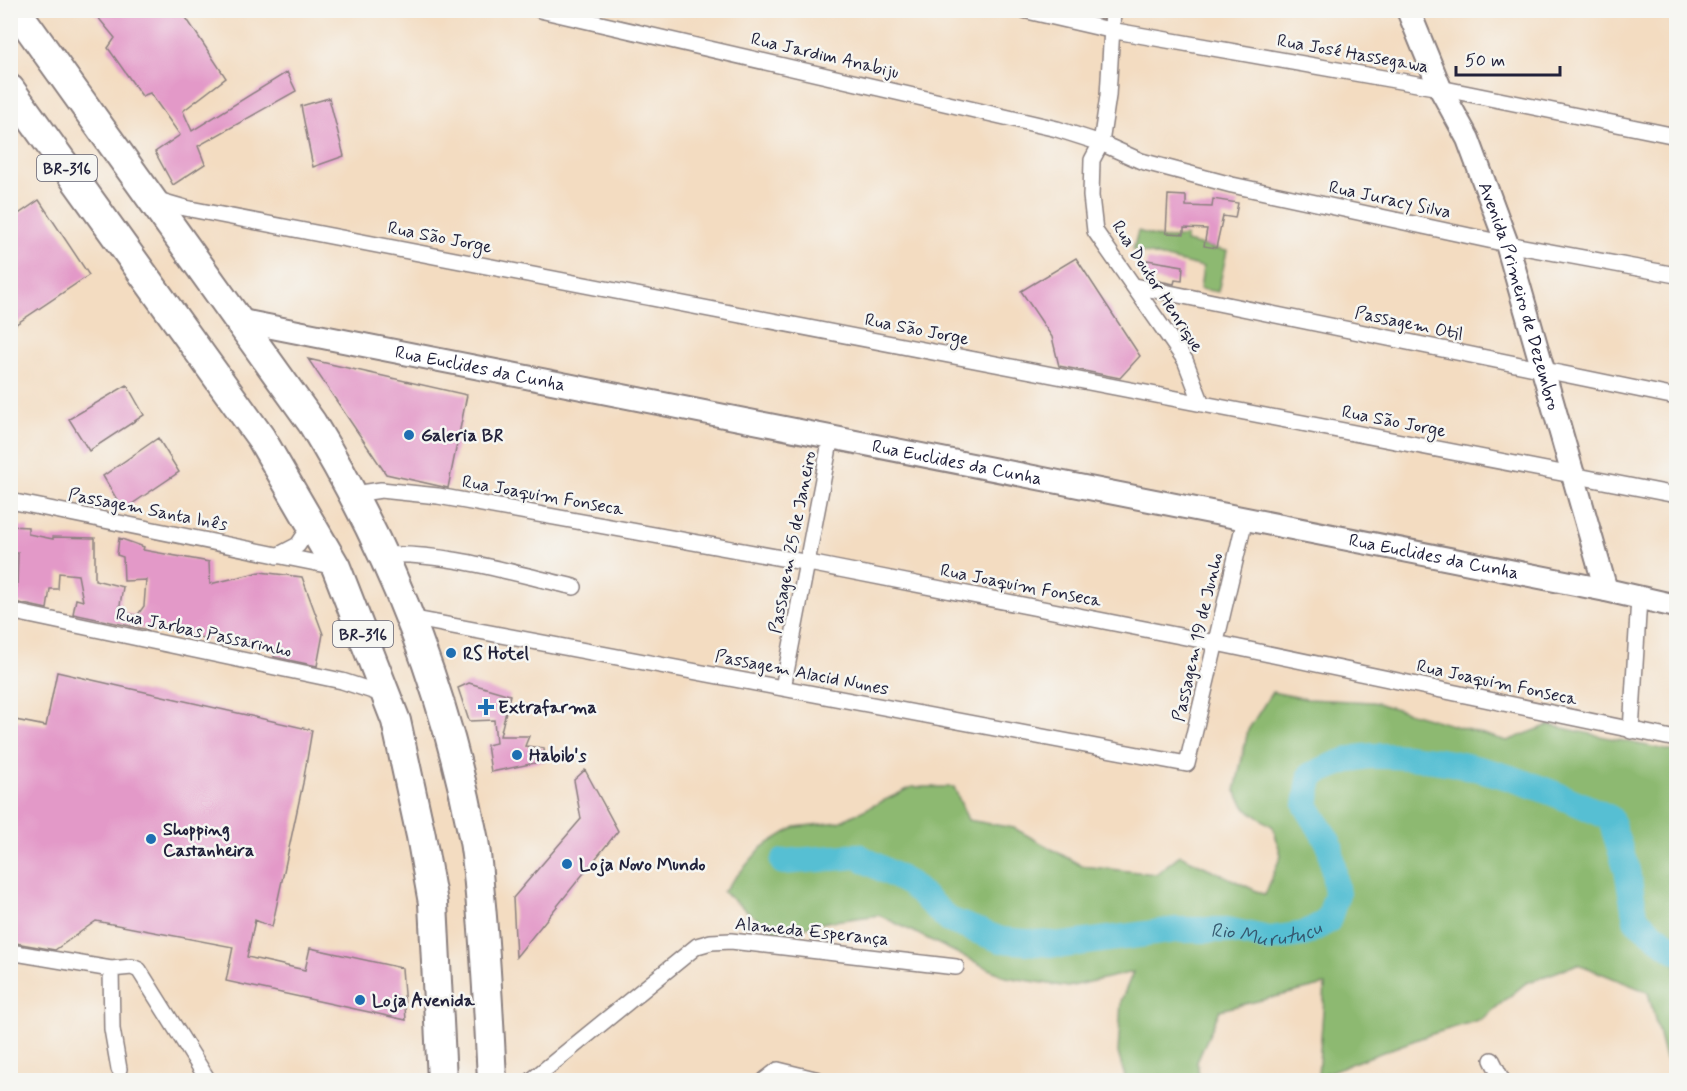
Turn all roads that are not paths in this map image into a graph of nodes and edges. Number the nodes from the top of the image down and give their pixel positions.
1 (16, 10) edge
2 (540, 10) edge
3 (1023, 10) edge
4 (1113, 10) edge
5 (1408, 10) edge
6 (1110, 30) junction
7 (1440, 88) junction
8 (10, 89) edge
9 (1677, 136) edge
10 (1101, 143) junction
11 (151, 198) junction
12 (1507, 244) junction
13 (1677, 275) edge
14 (1135, 286) junction
15 (237, 320) junction
16 (1542, 370) junction
17 (1677, 397) edge
18 (1202, 404) junction
19 (831, 437) junction
20 (1574, 475) junction
21 (355, 494) junction
22 (1677, 495) edge
23 (10, 501) edge
24 (1245, 519) junction
25 (311, 525) junction
26 (383, 555) junction
27 (277, 556) junction
28 (808, 563) junction
29 (336, 567) junction
30 (574, 587) dead end
31 (1606, 590) junction
32 (1639, 598) junction
33 (1677, 606) edge
34 (10, 610) edge
35 (410, 618) junction
36 (1216, 643) junction
37 (783, 688) junction
38 (388, 696) junction
39 (1631, 731) junction
40 (1677, 739) edge
41 (1187, 764) joint
42 (10, 952) edge
43 (956, 967) dead end
44 (111, 969) junction
45 (1492, 1060) dead end
46 (119, 1069) dead end
47 (782, 1075) edge
48 (208, 1080) edge
49 (442, 1080) edge
50 (492, 1080) edge
51 (532, 1080) edge
52 (765, 1080) edge
53 (819, 1080) edge
54 (1502, 1080) edge

1 - 11 highway, BR-316
2 - 10 street, Rua Jardim Anabiju
3 - 6 street, Rua José Hassegawa
4 - 6 street, Rua Doutor Henrique
5 - 7 street, Avenida Primeiro de Dezembro
6 - 7 street, Rua José Hassegawa
6 - 10 street, Rua Doutor Henrique
7 - 9 street, Rua José Hassegawa
7 - 12 street, Avenida Primeiro de Dezembro
8 - 25 highway, BR-316
10 - 12 street, Rua Juracy Silva
10 - 14 street, Rua Doutor Henrique
11 - 15 highway, BR-316
11 - 18 street, Rua São Jorge
12 - 13 street, Rua Juracy Silva
12 - 16 street, Avenida Primeiro de Dezembro
14 - 16 street, Passagem Otil
14 - 18 street, Rua Doutor Henrique
15 - 19 street, Rua Euclides da Cunha
15 - 21 highway, BR-316
16 - 17 street, Passagem Otil
16 - 20 street, Avenida Primeiro de Dezembro
18 - 20 street, Rua São Jorge
19 - 24 street, Rua Euclides da Cunha
19 - 28 street, Passagem 25 de Janeiro
20 - 22 street, Rua São Jorge
20 - 31 street, Avenida Primeiro de Dezembro
21 - 26 highway, BR-316
21 - 28 street, Rua Joaquim Fonseca
23 - 27 street, Passagem Santa Inês
24 - 31 street, Rua Euclides da Cunha
24 - 36 street, Passagem 19 de Junho
25 - 27 street
25 - 29 highway, BR-316
26 - 30 street
26 - 35 highway, BR-316
27 - 29 street, Passagem Santa Inês
28 - 36 street, Rua Joaquim Fonseca
28 - 37 street, Passagem 25 de Janeiro
29 - 38 highway, BR-316
31 - 32 street, Rua Euclides da Cunha
32 - 33 street, Rua Euclides da Cunha
32 - 39 street
34 - 38 street, Rua Jarbas Passarinho
35 - 37 street, Passagem Alacid Nunes
35 - 50 highway, BR-316
36 - 39 street, Rua Joaquim Fonseca
36 - 41 street, Passagem 19 de Junho
37 - 41 street, Passagem Alacid Nunes
38 - 49 highway, BR-316
39 - 40 street, Rua Joaquim Fonseca
42 - 44 street
43 - 51 street, Alameda Esperança
44 - 46 street
44 - 48 street
45 - 54 street
47 - 52 street
47 - 53 street

